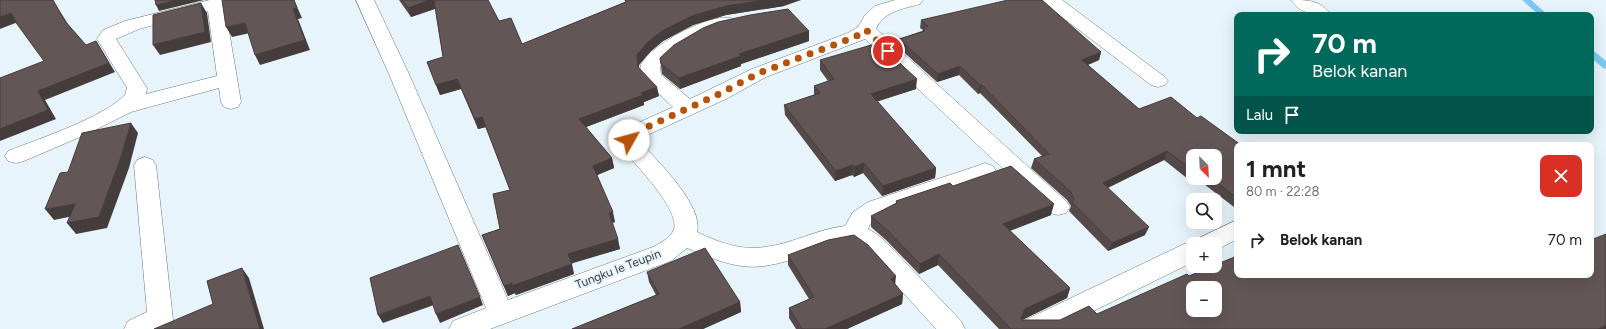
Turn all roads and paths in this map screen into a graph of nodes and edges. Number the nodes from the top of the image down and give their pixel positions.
1 (365, 0) edge
2 (914, 0) edge
3 (1051, 0) edge
4 (1300, 0) edge
5 (224, 2) edge
6 (1318, 12) edge
7 (740, 19) edge
8 (866, 30) junction
9 (228, 80) junction
10 (1158, 81) dead end
11 (231, 102) dead end
12 (123, 107) junction
13 (687, 108) junction
14 (16, 156) dead end
15 (145, 165) dead end
16 (985, 171) dead end
17 (1058, 207) dead end
18 (1234, 231) edge
19 (856, 234) junction
20 (682, 236) junction
21 (1222, 237) edge
22 (1186, 254) edge
23 (501, 313) junction
24 (153, 325) edge
25 (462, 329) edge
26 (952, 329) edge
27 (1032, 329) edge

1 - 23 street
2 - 8 street
3 - 10 street
4 - 6 street
5 - 9 street
5 - 12 street
7 - 13 street
8 - 13 street
8 - 17 street
9 - 11 street
9 - 12 street
12 - 14 street
13 - 20 street
15 - 24 street
16 - 19 street
18 - 21 street
19 - 20 street
19 - 26 street
20 - 23 street, Tungku Ie Teupin
22 - 27 street
23 - 25 street, Tungku Ie Teupin

